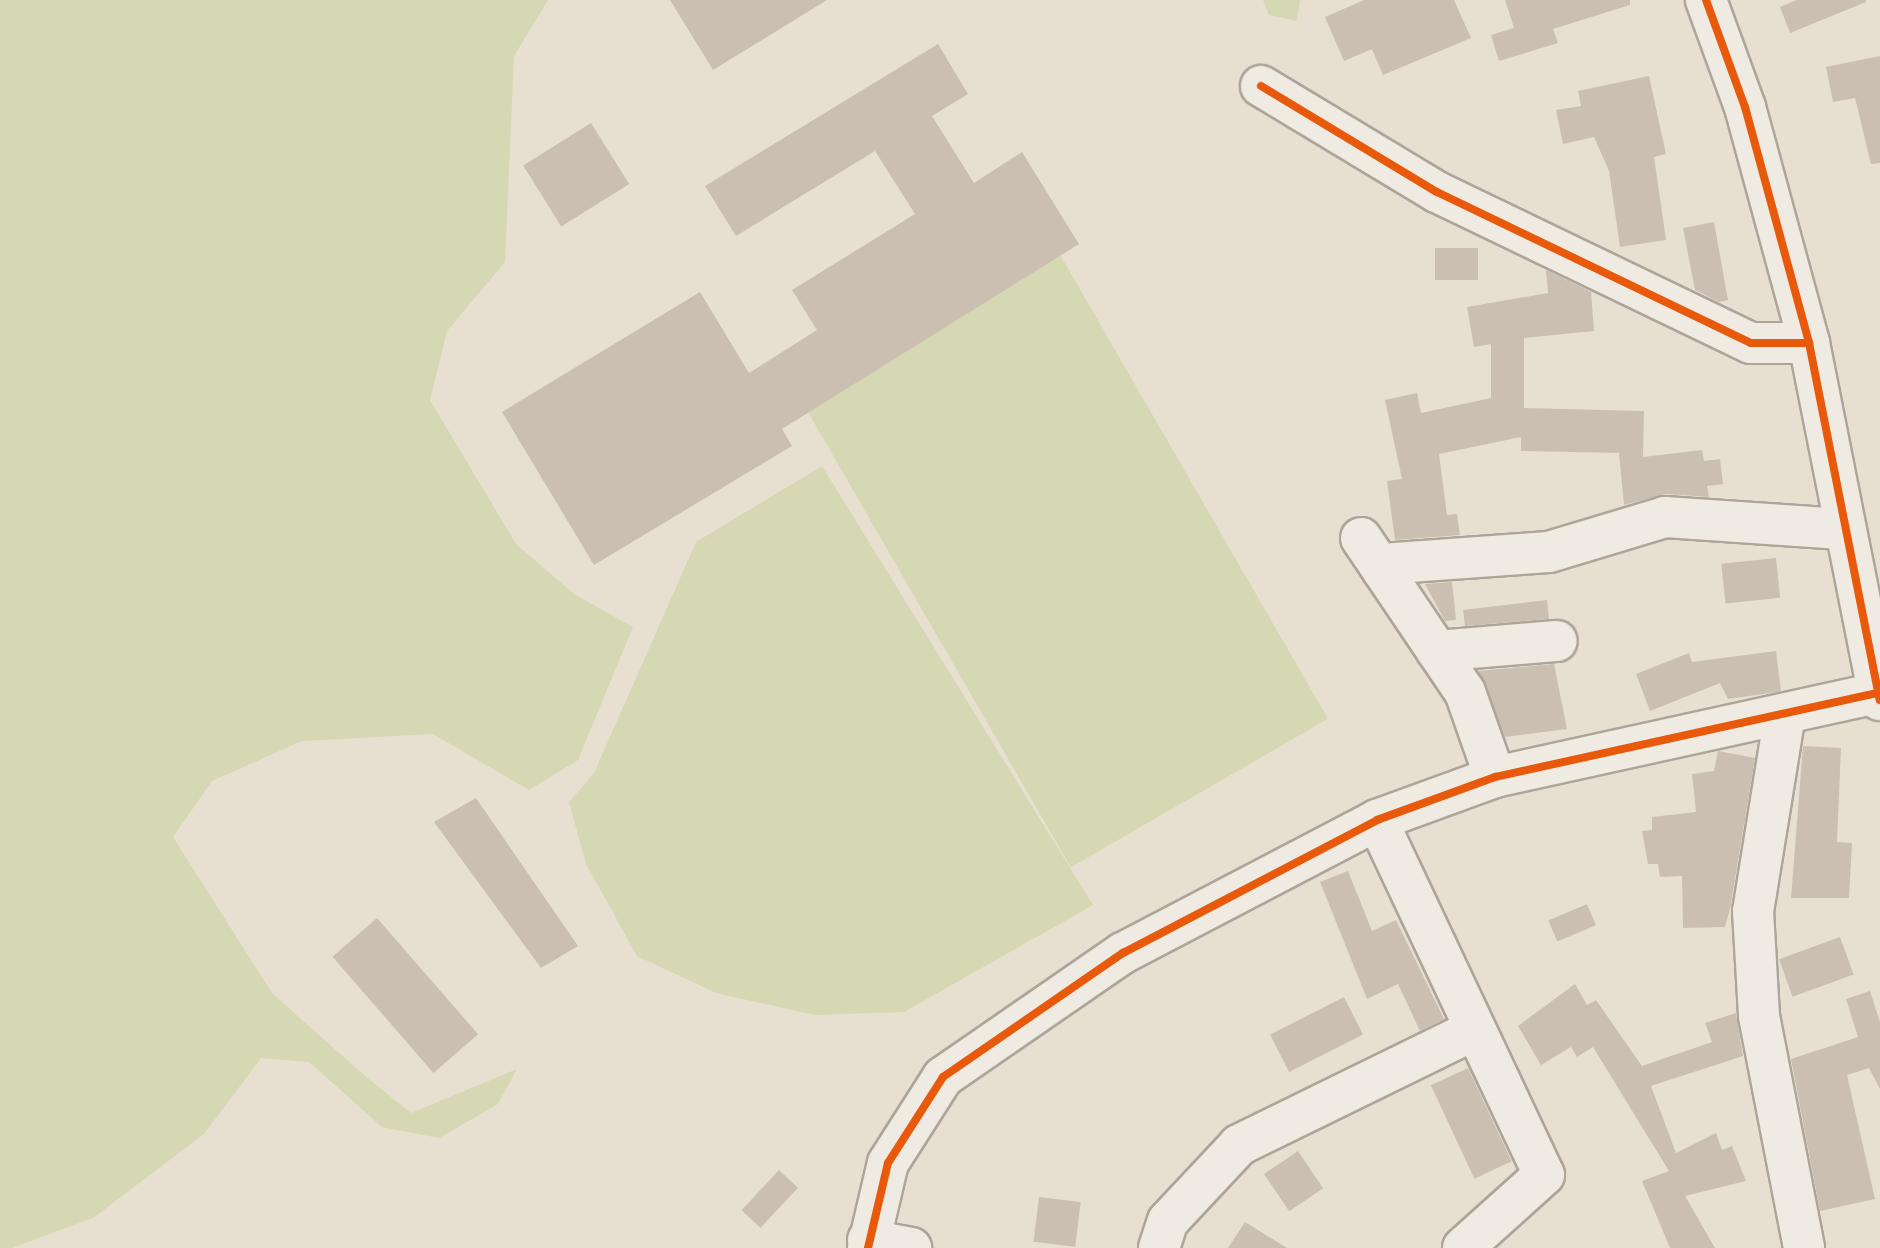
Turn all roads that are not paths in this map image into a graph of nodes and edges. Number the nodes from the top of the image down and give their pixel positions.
1 (1706, 0) edge
2 (1261, 86) dead end
3 (1809, 343) junction
4 (1842, 529) junction
5 (1361, 538) dead end
6 (1383, 571) junction
7 (1872, 618) edge
8 (1557, 641) dead end
9 (1437, 651) junction
10 (1878, 697) edge
11 (1785, 714) junction
12 (1495, 777) junction
13 (1377, 820) junction
14 (1474, 1030) junction
15 (868, 1244) edge
16 (911, 1248) edge
17 (1159, 1248) edge
18 (1463, 1248) edge
19 (1804, 1248) edge

1 - 3 street
2 - 3 street
3 - 4 street
4 - 6 street
4 - 7 street
5 - 6 street
6 - 9 street
7 - 10 street
8 - 9 street
9 - 12 street
10 - 11 street
11 - 12 street
11 - 19 street
12 - 13 street
13 - 14 street
13 - 15 street
14 - 17 street
14 - 18 street
15 - 16 street

